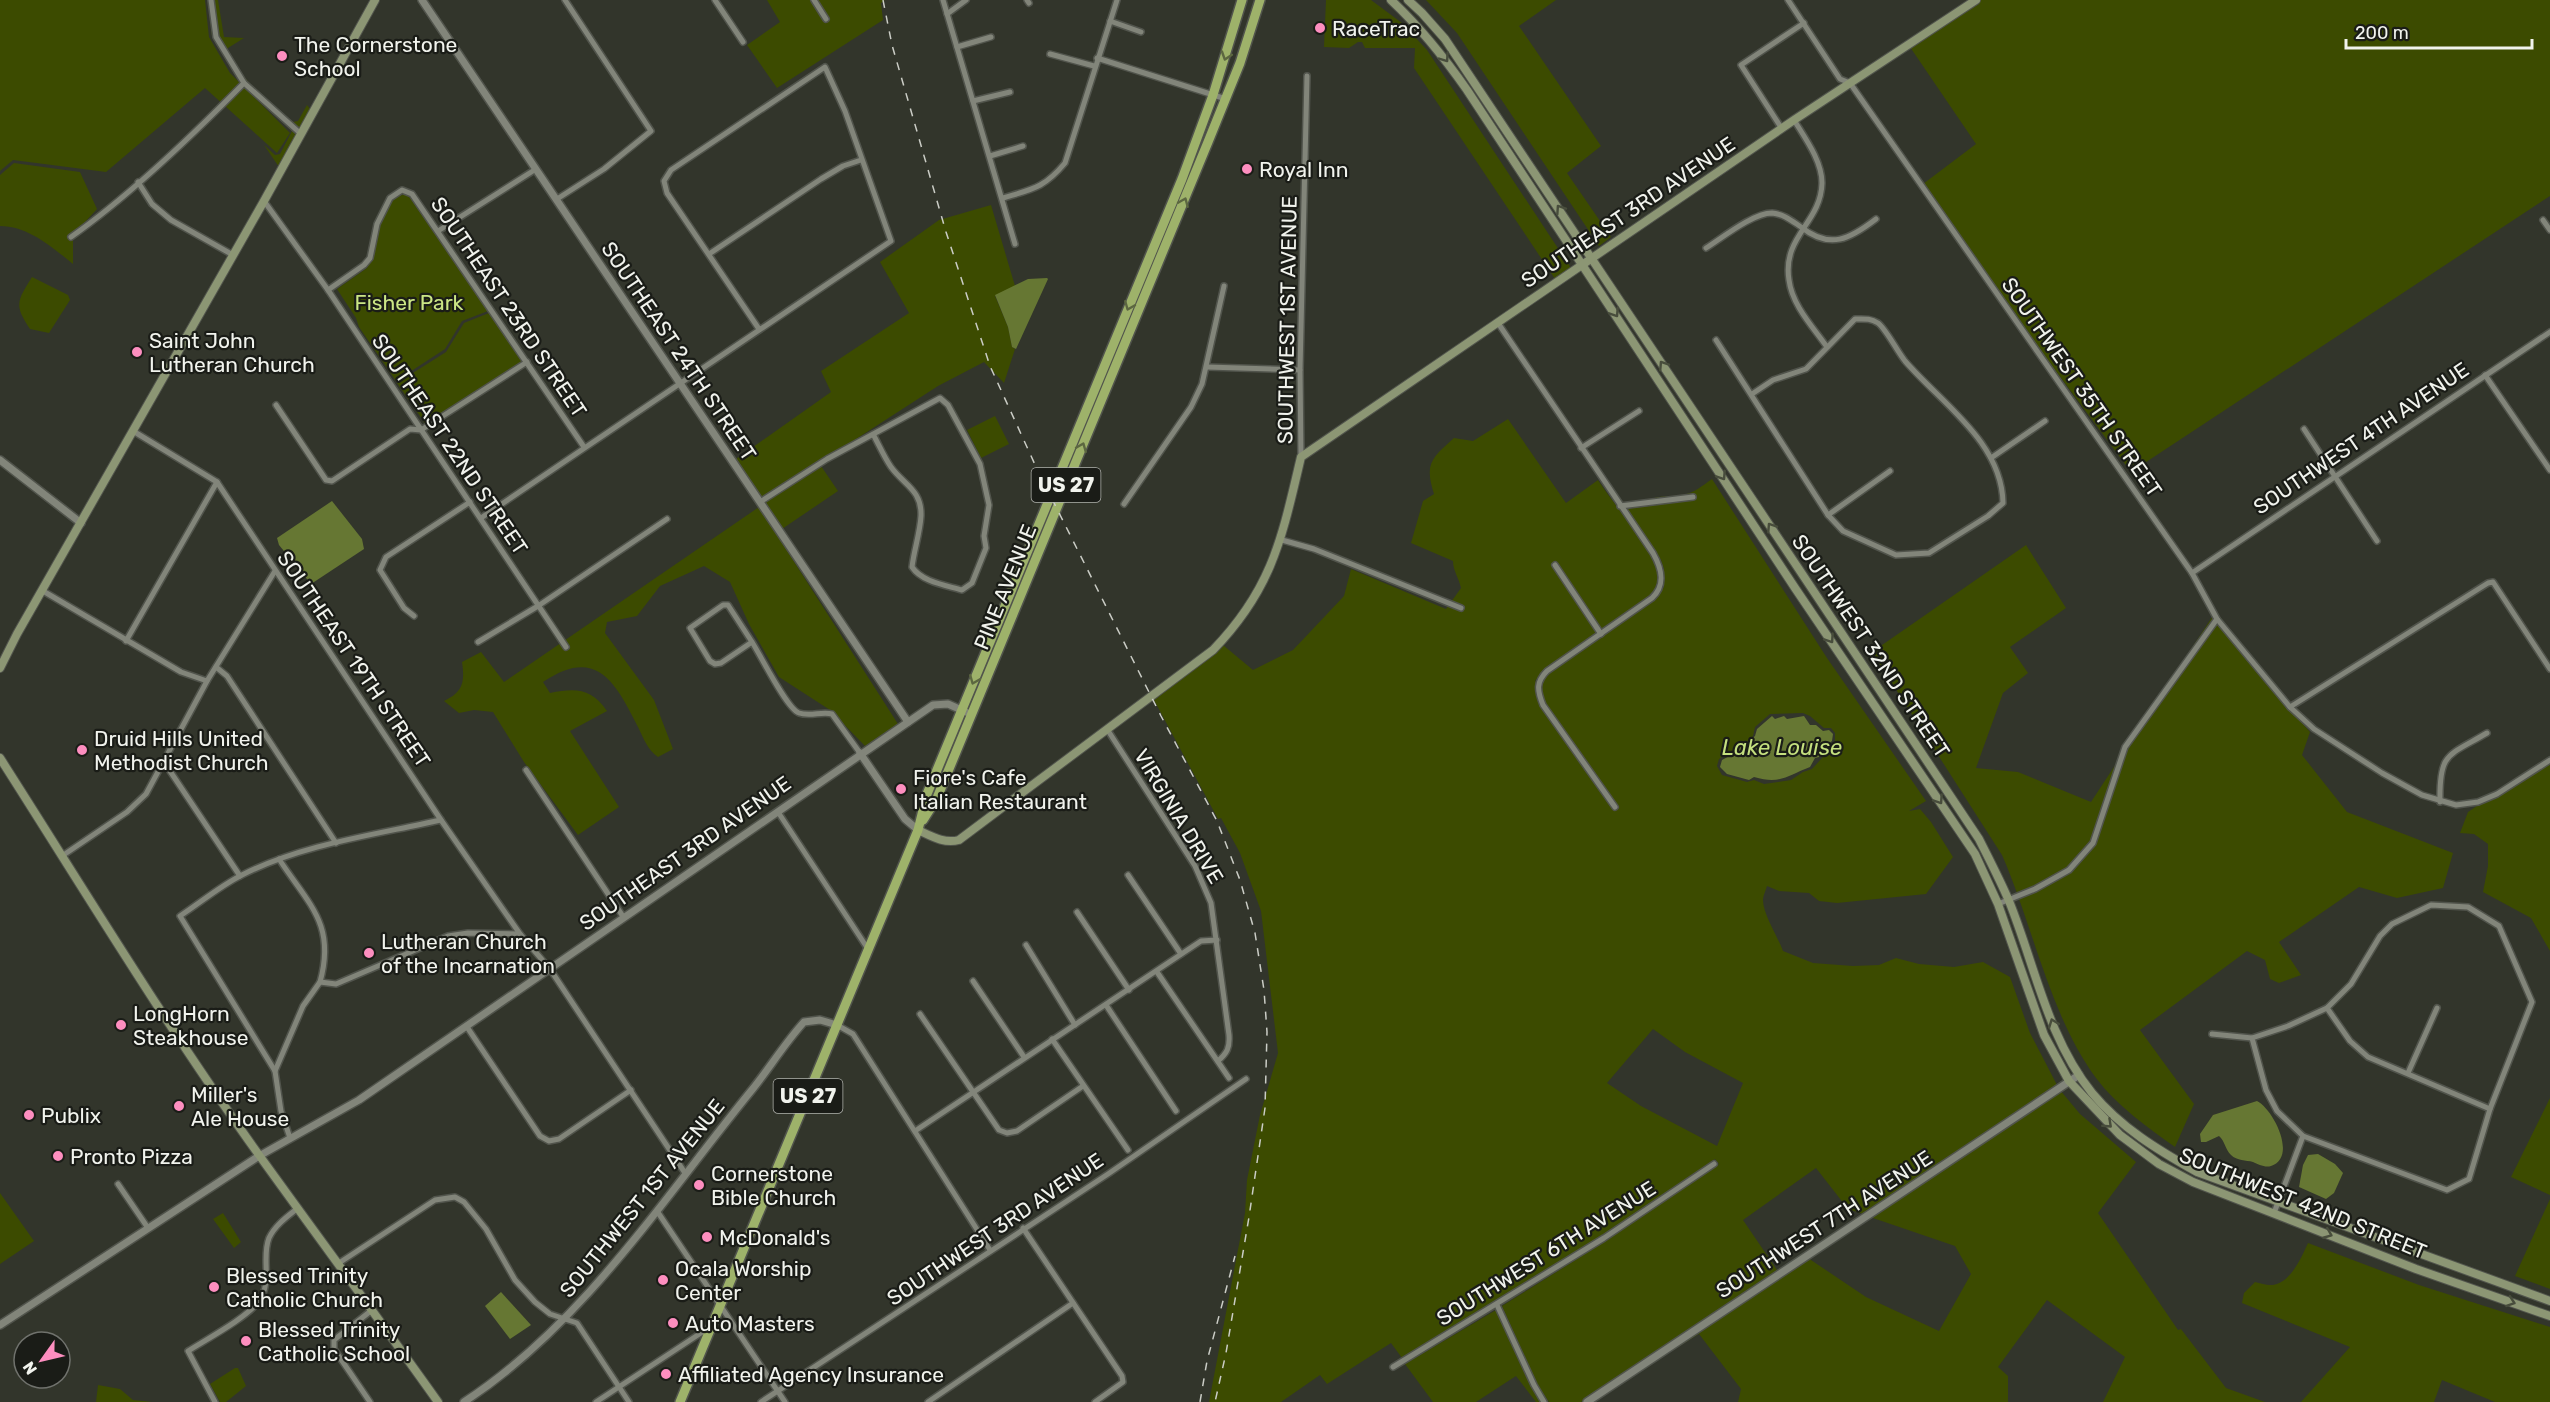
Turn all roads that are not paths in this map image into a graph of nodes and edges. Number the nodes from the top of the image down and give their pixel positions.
1 (211, 0) edge
2 (375, 0) edge
3 (422, 0) edge
4 (565, 0) edge
5 (715, 0) edge
6 (814, 0) edge
7 (943, 0) edge
8 (966, 0) edge
9 (1117, 0) edge
10 (1242, 0) edge
11 (1260, 0) edge
12 (1391, 0) edge
13 (1408, 0) edge
14 (1788, 0) edge
15 (1976, 0) edge
16 (947, 14) junction
17 (826, 19) dead end
18 (1110, 21) junction
19 (1804, 23) junction
20 (1141, 32) dead end
21 (991, 37) dead end
22 (743, 42) dead end
23 (957, 47) junction
24 (1050, 54) dead end
25 (1097, 58) junction
26 (1094, 66) junction
27 (1307, 76) dead end
28 (244, 83) junction
29 (1850, 83) junction
30 (1010, 92) dead end
31 (1213, 95) junction
32 (1226, 99) junction
33 (973, 101) junction
34 (1794, 120) junction
35 (1782, 129) junction
36 (301, 134) junction
37 (1023, 146) dead end
38 (990, 156) junction
39 (861, 160) junction
40 (536, 169) junction
41 (138, 182) junction
42 (1003, 198) junction
43 (557, 199) junction
44 (264, 201) junction
45 (1876, 219) dead end
46 (2543, 220) dead end
47 (1803, 229) junction
48 (2550, 230) edge
49 (438, 231) junction
50 (71, 237) dead end
51 (1015, 244) dead end
52 (1706, 248) dead end
53 (709, 254) junction
54 (233, 255) junction
55 (1593, 257) junction
56 (1582, 265) junction
57 (1224, 286) dead end
58 (328, 290) junction
59 (1498, 323) junction
60 (759, 329) junction
61 (2550, 332) edge
62 (1716, 340) dead end
63 (1827, 347) junction
64 (526, 362) junction
65 (1207, 367) junction
66 (1300, 370) junction
67 (2485, 375) junction
68 (680, 381) junction
69 (1752, 394) junction
70 (276, 405) dead end
71 (1639, 411) dead end
72 (2045, 421) dead end
73 (421, 429) junction
74 (2304, 429) dead end
75 (133, 431) junction
76 (873, 434) junction
77 (584, 447) junction
78 (1581, 448) junction
79 (1302, 457) junction
80 (1991, 458) junction
81 (0, 460) edge
82 (2550, 470) edge
83 (1890, 471) dead end
84 (2333, 476) junction
85 (217, 482) junction
86 (1693, 497) dead end
87 (470, 502) junction
88 (760, 502) junction
89 (1124, 504) dead end
90 (1620, 507) junction
91 (1828, 515) junction
92 (481, 518) junction
93 (667, 519) dead end
94 (81, 523) junction
95 (1282, 540) junction
96 (2377, 541) dead end
97 (1555, 566) dead end
98 (275, 571) junction
99 (2192, 573) junction
100 (43, 591) junction
101 (538, 606) junction
102 (1461, 608) dead end
103 (414, 616) dead end
104 (2217, 619) junction
105 (1601, 634) junction
106 (126, 641) junction
107 (478, 642) dead end
108 (752, 642) junction
109 (566, 647) dead end
110 (216, 667) junction
111 (0, 668) edge
112 (2550, 669) edge
113 (207, 681) junction
114 (2290, 708) junction
115 (962, 710) junction
116 (971, 714) junction
117 (908, 722) junction
118 (1107, 729) junction
119 (2487, 733) dead end
120 (860, 753) junction
121 (0, 759) edge
122 (2550, 760) edge
123 (164, 762) junction
124 (3, 765) edge
125 (526, 770) dead end
126 (2440, 802) junction
127 (1615, 807) dead end
128 (778, 812) junction
129 (441, 820) junction
130 (918, 830) junction
131 (336, 843) junction
132 (62, 856) junction
133 (279, 859) junction
134 (1128, 875) dead end
135 (240, 876) junction
136 (2009, 900) junction
137 (1998, 904) junction
138 (1077, 912) dead end
139 (624, 918) junction
140 (520, 934) junction
141 (1217, 940) junction
142 (1026, 945) dead end
143 (869, 950) junction
144 (1181, 954) junction
145 (550, 969) junction
146 (1157, 972) junction
147 (973, 981) dead end
148 (320, 982) junction
149 (1129, 990) junction
150 (1106, 1005) junction
151 (2327, 1008) junction
152 (2437, 1008) dead end
153 (920, 1014) dead end
154 (837, 1025) junction
155 (1075, 1025) junction
156 (467, 1027) junction
157 (2212, 1034) dead end
158 (2252, 1038) junction
159 (1052, 1039) junction
160 (1024, 1057) junction
161 (1218, 1061) junction
162 (275, 1071) junction
163 (2408, 1073) junction
164 (2079, 1075) junction
165 (1229, 1078) dead end
166 (1246, 1079) dead end
167 (2068, 1081) junction
168 (1083, 1086) junction
169 (631, 1090) junction
170 (973, 1093) junction
171 (2490, 1109) junction
172 (1176, 1111) dead end
173 (915, 1131) junction
174 (2303, 1136) junction
175 (290, 1138) junction
176 (1128, 1150) dead end
177 (259, 1156) junction
178 (1714, 1164) dead end
179 (685, 1173) junction
180 (118, 1184) dead end
181 (2277, 1202) junction
182 (298, 1208) junction
183 (657, 1211) junction
184 (2274, 1213) junction
185 (148, 1228) junction
186 (1023, 1228) junction
187 (990, 1250) junction
188 (339, 1263) junction
189 (2550, 1301) edge
190 (1073, 1303) junction
191 (1497, 1305) junction
192 (720, 1308) junction
193 (372, 1310) junction
194 (2550, 1316) edge
195 (563, 1319) junction
196 (0, 1325) edge
197 (713, 1325) junction
198 (1393, 1367) dead end
199 (618, 1386) junction
200 (778, 1392) junction
201 (214, 1402) edge
202 (370, 1402) edge
203 (438, 1402) edge
204 (464, 1402) edge
205 (596, 1402) edge
206 (628, 1402) edge
207 (681, 1402) edge
208 (761, 1402) edge
209 (785, 1402) edge
210 (928, 1402) edge
211 (1095, 1402) edge
212 (1544, 1402) edge
213 (1587, 1402) edge

1 - 28 street
2 - 36 main road
3 - 40 street, SOUTHEAST 24TH STREET
4 - 43 street
5 - 22 street
6 - 17 street
7 - 16 street
8 - 16 street
9 - 18 street
10 -> 31 highway, US 27
11 - 32 highway, US 27
12 -> 56 main road, SOUTHWEST 32ND STREET
55 -> 13 main road, SOUTHWEST 32ND STREET
14 - 19 street, SOUTHWEST 35TH STREET
15 - 29 main road, SOUTHEAST 3RD AVENUE
16 - 23 street
18 - 20 street
18 - 25 street
19 - 29 street, SOUTHWEST 35TH STREET
19 - 35 street
21 - 23 street
23 - 33 street
24 - 26 street
25 - 26 street
25 - 31 street
26 - 42 street
27 - 66 street, SOUTHWEST 1ST AVENUE
28 - 36 street
28 - 41 street
29 - 34 main road, SOUTHEAST 3RD AVENUE
29 - 99 street, SOUTHWEST 35TH STREET
30 - 33 street
31 - 32 street
31 -> 115 highway, PINE AVENUE / US 27
116 -> 32 highway, PINE AVENUE / US 27
33 - 38 street
34 - 35 main road, SOUTHEAST 3RD AVENUE
34 - 47 street
35 - 55 main road, SOUTHEAST 3RD AVENUE
36 - 44 main road
37 - 38 street
38 - 42 street
39 - 53 street
39 - 53 street
39 - 60 street
40 - 43 street, SOUTHEAST 24TH STREET
40 - 49 street
41 - 50 street
41 - 54 street
42 - 51 street
43 - 68 street, SOUTHEAST 24TH STREET
44 - 54 main road
44 - 58 street, SOUTHEAST 22ND STREET
45 - 47 street
46 - 48 street
47 - 52 street
47 - 63 street
49 - 58 street, SOUTHEAST 23RD STREET
49 - 64 street, SOUTHEAST 23RD STREET
53 - 60 street
54 - 75 main road
55 - 56 main road, SOUTHEAST 3RD AVENUE
136 -> 55 main road, SOUTHWEST 32ND STREET
56 - 59 main road, SOUTHEAST 3RD AVENUE
56 -> 137 main road, SOUTHWEST 32ND STREET
57 - 65 street
58 - 73 street, SOUTHEAST 22ND STREET
59 - 78 street
59 - 79 main road, SOUTHEAST 3RD AVENUE
60 - 68 street
61 - 67 street, SOUTHWEST 4TH AVENUE
62 - 69 street
63 - 69 street
63 - 80 street
64 - 73 street
64 - 77 street, SOUTHEAST 23RD STREET
65 - 66 street
65 - 89 street
66 - 79 street, SOUTHWEST 1ST AVENUE
67 - 82 street
67 - 84 street, SOUTHWEST 4TH AVENUE
68 - 77 street
68 - 88 street, SOUTHEAST 24TH STREET
69 - 91 street
70 - 73 street
71 - 78 street
72 - 80 street
73 - 87 street, SOUTHEAST 22ND STREET
74 - 84 street
75 - 85 street, SOUTHEAST 19TH STREET
75 - 94 main road
76 - 76 street
76 - 88 street
77 - 92 street
78 - 90 street
79 - 95 main road
80 - 91 street
81 - 94 street
83 - 91 street
84 - 96 street
84 - 99 street, SOUTHWEST 4TH AVENUE
85 - 98 street, SOUTHEAST 19TH STREET
85 - 106 street
86 - 90 street
87 - 92 street, SOUTHEAST 22ND STREET
87 - 103 street
88 - 117 street, SOUTHEAST 24TH STREET
90 - 105 street
92 - 101 street, SOUTHEAST 22ND STREET
93 - 101 street
94 - 100 main road
95 - 102 street
95 - 118 main road
97 - 105 street
98 - 110 street
98 - 129 street, SOUTHEAST 19TH STREET
99 - 104 street, SOUTHWEST 35TH STREET
100 - 106 street
100 - 111 main road
101 - 107 street
101 - 109 street, SOUTHEAST 22ND STREET
104 - 114 street, SOUTHWEST 35TH STREET
104 - 136 street
105 - 127 street
106 - 113 street
108 - 108 street
108 - 120 street
110 - 113 street
110 - 131 street
112 - 114 street
113 - 123 street
114 - 126 street, SOUTHWEST 35TH STREET
115 - 116 street, SOUTHEAST 3RD AVENUE
115 - 117 street, SOUTHEAST 3RD AVENUE
115 - 130 highway, PINE AVENUE / US 27
116 - 130 highway, PINE AVENUE / US 27
117 - 120 street, SOUTHEAST 3RD AVENUE
118 - 130 main road
118 - 141 street, VIRGINIA DRIVE
119 - 126 street
120 - 128 street, SOUTHEAST 3RD AVENUE
120 - 130 street
121 - 124 main road
122 - 126 street
123 - 132 street
123 - 135 street
124 - 132 main road
125 - 139 street
128 - 139 street, SOUTHEAST 3RD AVENUE
128 - 143 street
129 - 131 street
129 - 140 street, SOUTHEAST 19TH STREET
130 - 143 highway, PINE AVENUE / US 27
131 - 133 street
132 - 177 main road
133 - 135 street
133 - 148 street
134 - 144 street
135 - 162 street
136 - 137 street
164 -> 136 main road, SOUTHWEST 32ND STREET
137 - 167 main road, SOUTHWEST 32ND STREET
138 - 149 street
139 - 145 street, SOUTHEAST 3RD AVENUE
140 - 145 street, SOUTHEAST 19TH STREET
140 - 148 street
141 - 144 street
141 - 161 street, VIRGINIA DRIVE
142 - 155 street
143 - 154 highway, PINE AVENUE / US 27
144 - 146 street
145 - 156 street, SOUTHEAST 3RD AVENUE
145 - 169 street
146 - 149 street
146 - 161 street
147 - 160 street
148 - 162 street
149 - 150 street
150 - 155 street
150 - 172 street
151 - 158 street
151 - 163 street
151 - 171 street
152 - 163 street
153 - 170 street
154 - 173 street
154 - 179 street, SOUTHWEST 1ST AVENUE
154 - 192 highway, PINE AVENUE / US 27
155 - 159 street
156 - 169 street
156 - 175 street, SOUTHEAST 3RD AVENUE
157 - 158 street
158 - 174 street
159 - 160 street
159 - 168 street
160 - 170 street
161 - 165 street
162 - 175 street
163 - 171 street
164 - 167 street, SOUTHWEST 7TH AVENUE
164 - 181 main road, SOUTHWEST 42ND STREET
166 - 186 street, SOUTHWEST 3RD AVENUE
167 -> 184 main road, SOUTHWEST 42ND STREET
167 - 213 street, SOUTHWEST 7TH AVENUE
168 - 170 street
168 - 176 street
169 - 179 street
170 - 173 street
171 - 174 street
173 - 187 street
174 - 181 street
175 - 177 street, SOUTHEAST 3RD AVENUE
177 - 182 main road
177 - 185 street, SOUTHEAST 3RD AVENUE
178 - 191 street, SOUTHWEST 6TH AVENUE
179 - 183 street, SOUTHWEST 1ST AVENUE
180 - 185 street
181 - 184 street
181 - 189 main road, SOUTHWEST 42ND STREET
182 - 188 main road
182 - 201 street
183 - 192 street
183 - 195 street, SOUTHWEST 1ST AVENUE
184 -> 194 main road, SOUTHWEST 42ND STREET
185 - 196 street, SOUTHEAST 3RD AVENUE
186 - 187 street, SOUTHWEST 3RD AVENUE
186 - 190 street
187 - 200 street, SOUTHWEST 3RD AVENUE
188 - 193 main road
188 - 195 street
190 - 210 street
190 - 211 street
191 - 198 street, SOUTHWEST 6TH AVENUE
191 - 212 street
192 - 197 highway, PINE AVENUE / US 27
192 - 200 street
193 - 202 street
193 - 203 main road
195 - 199 street
195 - 204 street, SOUTHWEST 1ST AVENUE
197 - 199 street
197 - 207 highway, PINE AVENUE / US 27
199 - 205 street
199 - 206 street
200 - 208 street, SOUTHWEST 3RD AVENUE
200 - 209 street

